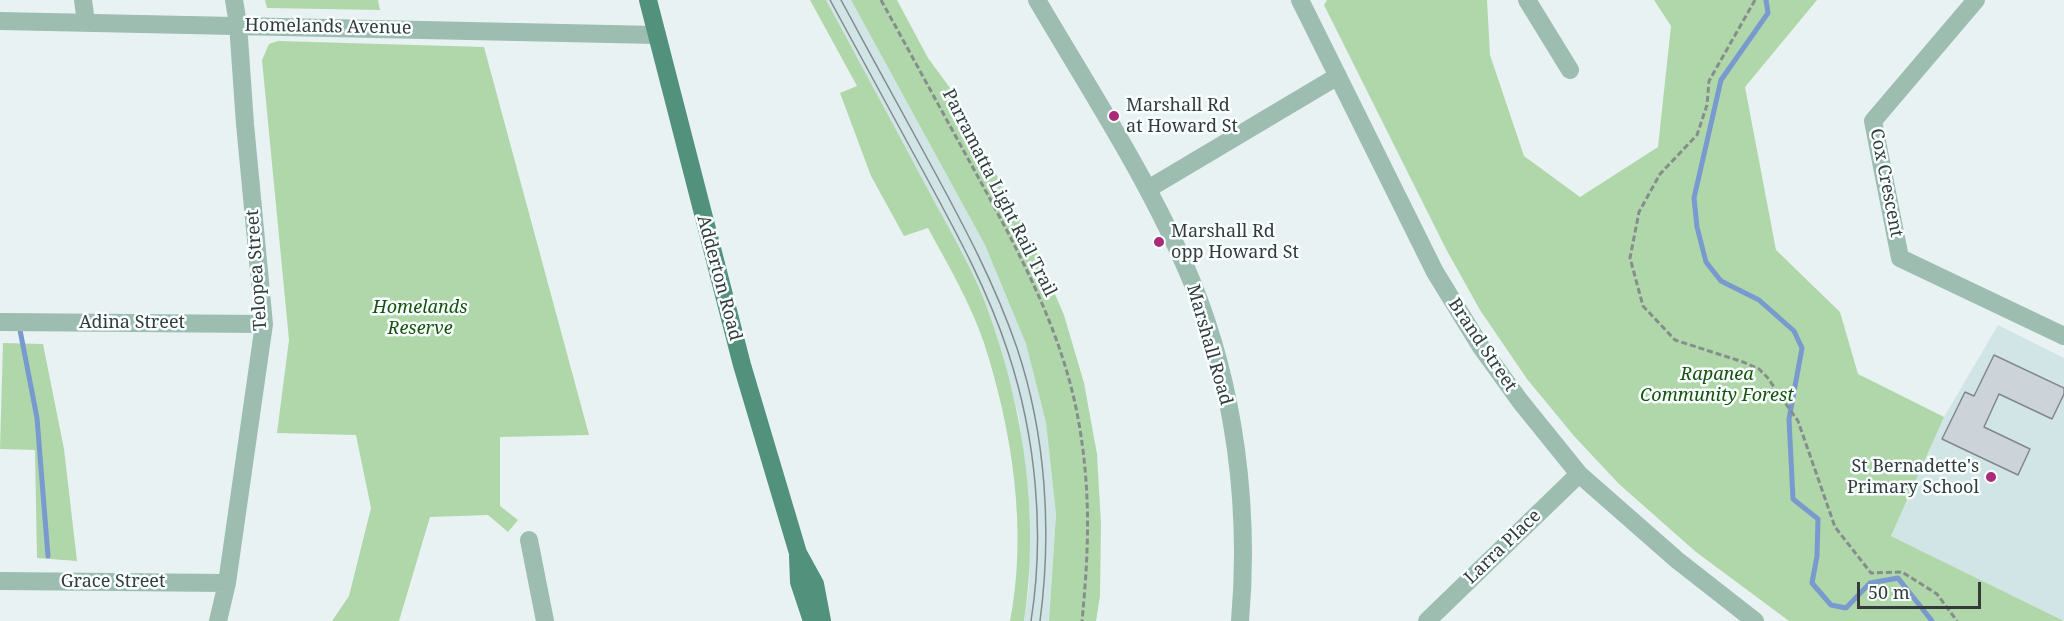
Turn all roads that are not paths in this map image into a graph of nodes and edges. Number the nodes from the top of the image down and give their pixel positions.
1 (83, 0) edge
2 (234, 0) edge
3 (648, 0) edge
4 (1037, 0) edge
5 (1299, 0) edge
6 (1527, 0) edge
7 (1976, 0) edge
8 (0, 21) edge
9 (86, 22) junction
10 (238, 24) junction
11 (657, 34) junction
12 (1570, 70) dead end
13 (1338, 76) junction
14 (1148, 189) junction
15 (0, 321) edge
16 (264, 324) junction
17 (2064, 336) edge
18 (1579, 474) junction
19 (529, 540) dead end
20 (798, 553) junction
21 (0, 581) edge
22 (227, 583) junction
23 (218, 621) edge
24 (545, 621) edge
25 (812, 621) edge
26 (822, 621) edge
27 (1240, 621) edge
28 (1427, 621) edge
29 (1755, 621) edge

1 - 9 street
2 - 10 street, Telopea Street
3 - 11 main road, Adderton Road
4 - 14 street, Marshall Road
5 - 13 street, Brand Street
6 - 12 street
7 - 17 street, Cox Crescent
8 - 9 street, Homelands Avenue
9 - 10 street, Homelands Avenue
10 - 11 street, Homelands Avenue
10 - 16 street, Telopea Street
11 - 20 main road, Adderton Road
13 - 14 street
13 - 18 street, Brand Street
14 - 27 street, Marshall Road
15 - 16 street, Adina Street
16 - 22 street, Telopea Street
18 - 28 street, Larra Place
18 - 29 street, Brand Street
19 - 24 street
20 - 25 main road, Adderton Road
20 - 26 main road, Adderton Road
21 - 22 street, Grace Street
22 - 23 street, Telopea Street

